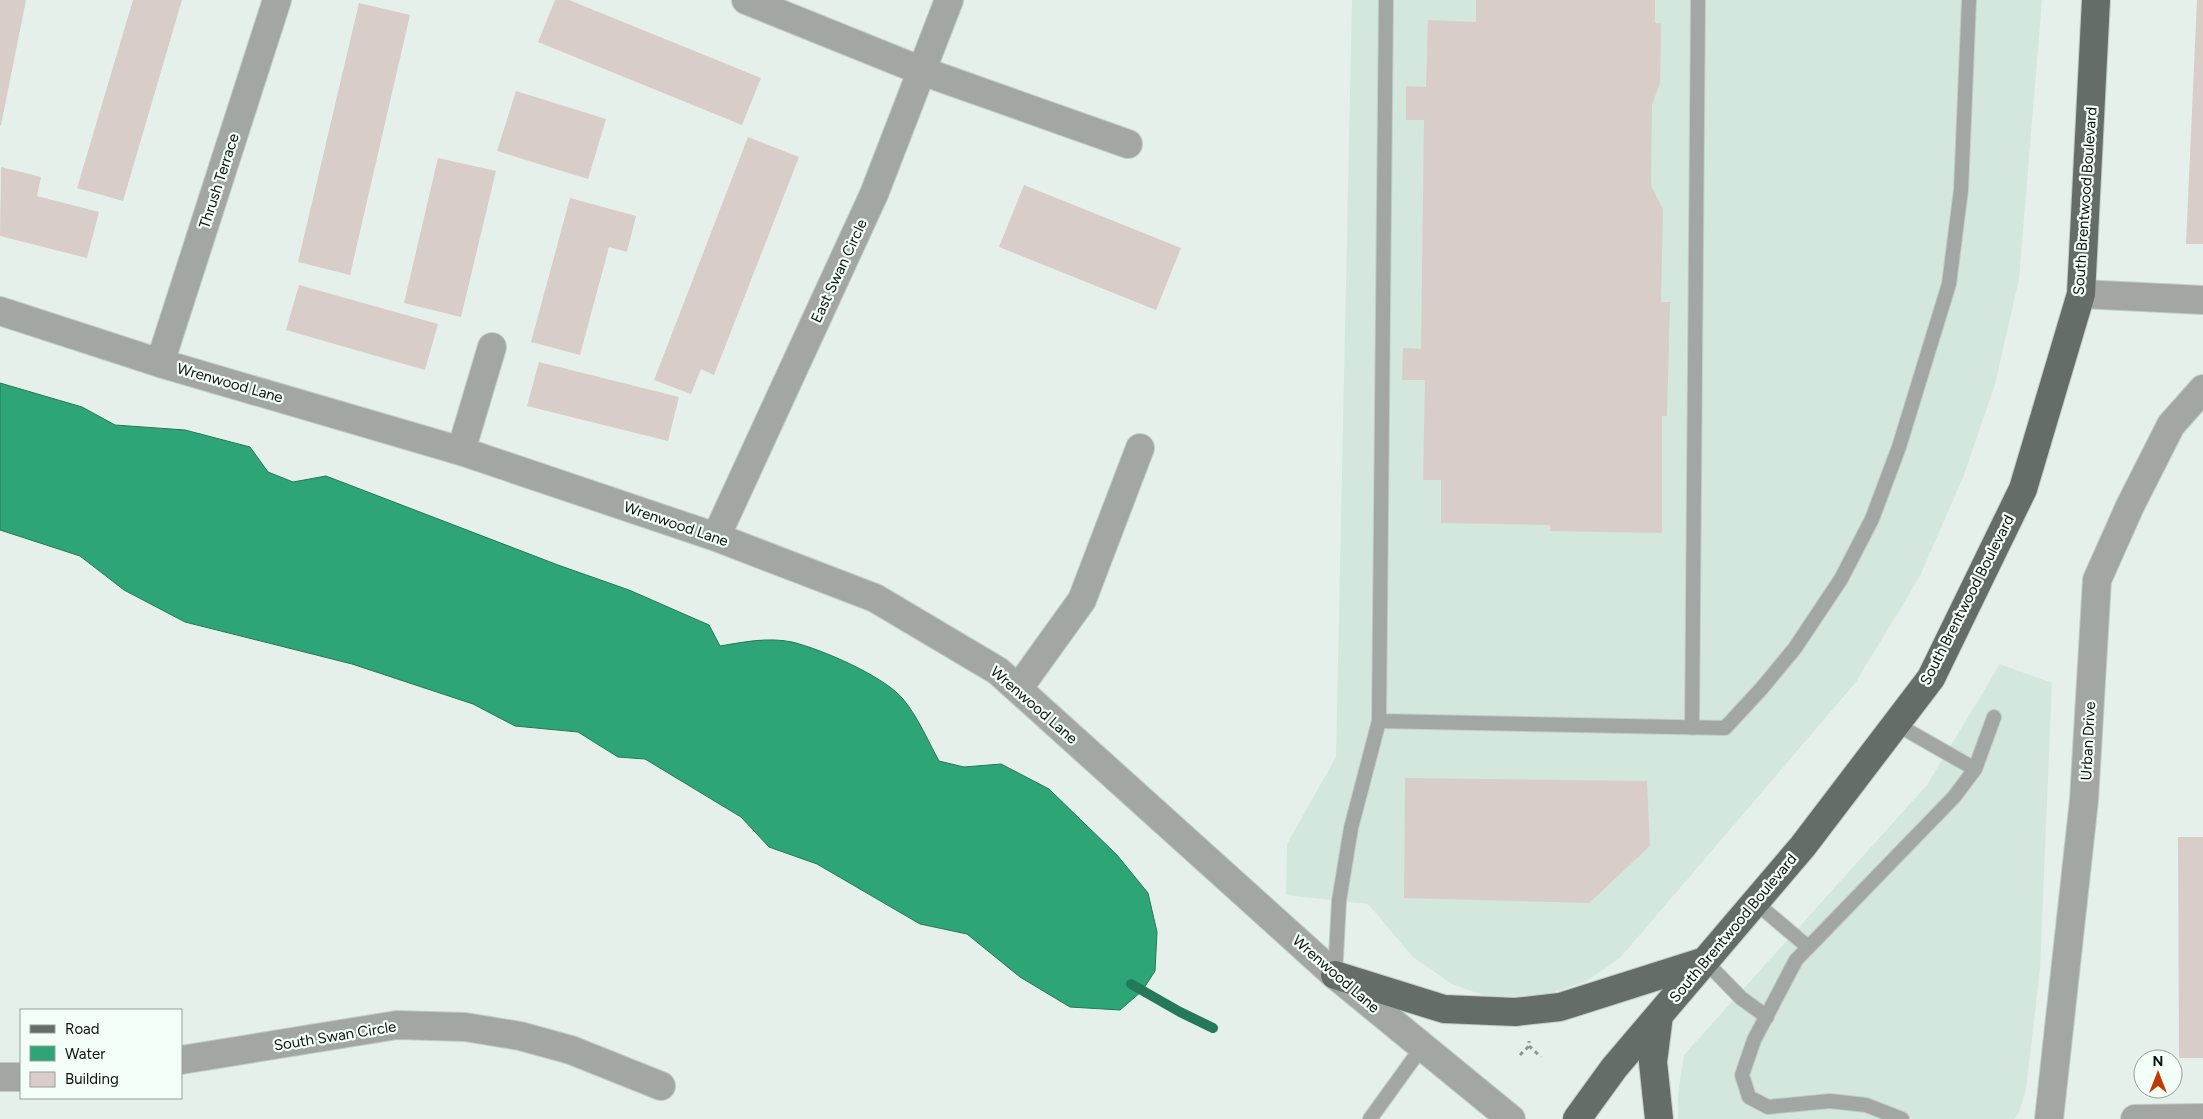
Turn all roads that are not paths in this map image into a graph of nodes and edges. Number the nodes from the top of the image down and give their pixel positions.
1 (277, 0) edge
2 (746, 0) edge
3 (949, 0) edge
4 (1386, 0) edge
5 (1698, 0) edge
6 (1969, 0) edge
7 (2096, 0) edge
8 (922, 71) junction
9 (1128, 144) dead end
10 (2081, 294) junction
11 (2203, 300) edge
12 (0, 311) edge
13 (492, 347) dead end
14 (160, 363) junction
15 (2203, 389) edge
16 (1140, 448) dead end
17 (461, 451) junction
18 (716, 537) junction
19 (1018, 689) junction
20 (1994, 717) dead end
21 (1378, 721) junction
22 (1896, 724) junction
23 (1692, 728) junction
24 (1975, 769) junction
25 (1755, 902) junction
26 (1808, 947) junction
27 (1705, 961) junction
28 (1335, 975) junction
29 (1659, 1015) junction
30 (1767, 1017) junction
31 (1422, 1047) junction
32 (182, 1060) edge
33 (0, 1076) edge
34 (20, 1077) edge
35 (661, 1086) dead end
36 (2203, 1118) edge
37 (1370, 1119) edge
38 (1511, 1119) edge
39 (1577, 1119) edge
40 (1659, 1119) edge
41 (1902, 1119) edge
42 (2049, 1119) edge
43 (2135, 1119) edge

1 - 14 street, Thrush Terrace
2 - 8 street
3 - 8 street, East Swan Circle
4 - 21 lane
5 - 23 lane
6 - 23 lane
7 - 10 main road, South Brentwood Boulevard
8 - 9 street
8 - 18 street, East Swan Circle
10 - 11 street
10 - 22 main road, South Brentwood Boulevard
12 - 14 street, Wrenwood Lane
13 - 17 street
14 - 17 street, Wrenwood Lane
15 - 42 street, Urban Drive
16 - 19 street
17 - 18 street, Wrenwood Lane
18 - 19 street, Wrenwood Lane
19 - 28 street, Wrenwood Lane
20 - 24 lane
21 - 23 lane
21 - 28 lane
22 - 24 lane
22 - 25 main road, South Brentwood Boulevard
24 - 26 lane
25 - 26 lane
25 - 27 main road, South Brentwood Boulevard
26 - 30 lane
27 - 28 main road
27 - 29 main road, South Brentwood Boulevard
27 - 30 lane
28 - 31 street, Wrenwood Lane
29 - 39 main road, South Brentwood Boulevard
29 - 40 main road
30 - 41 lane
31 - 37 lane
31 - 38 street, Wrenwood Lane
32 - 35 street, South Swan Circle
33 - 34 street
36 - 43 street

